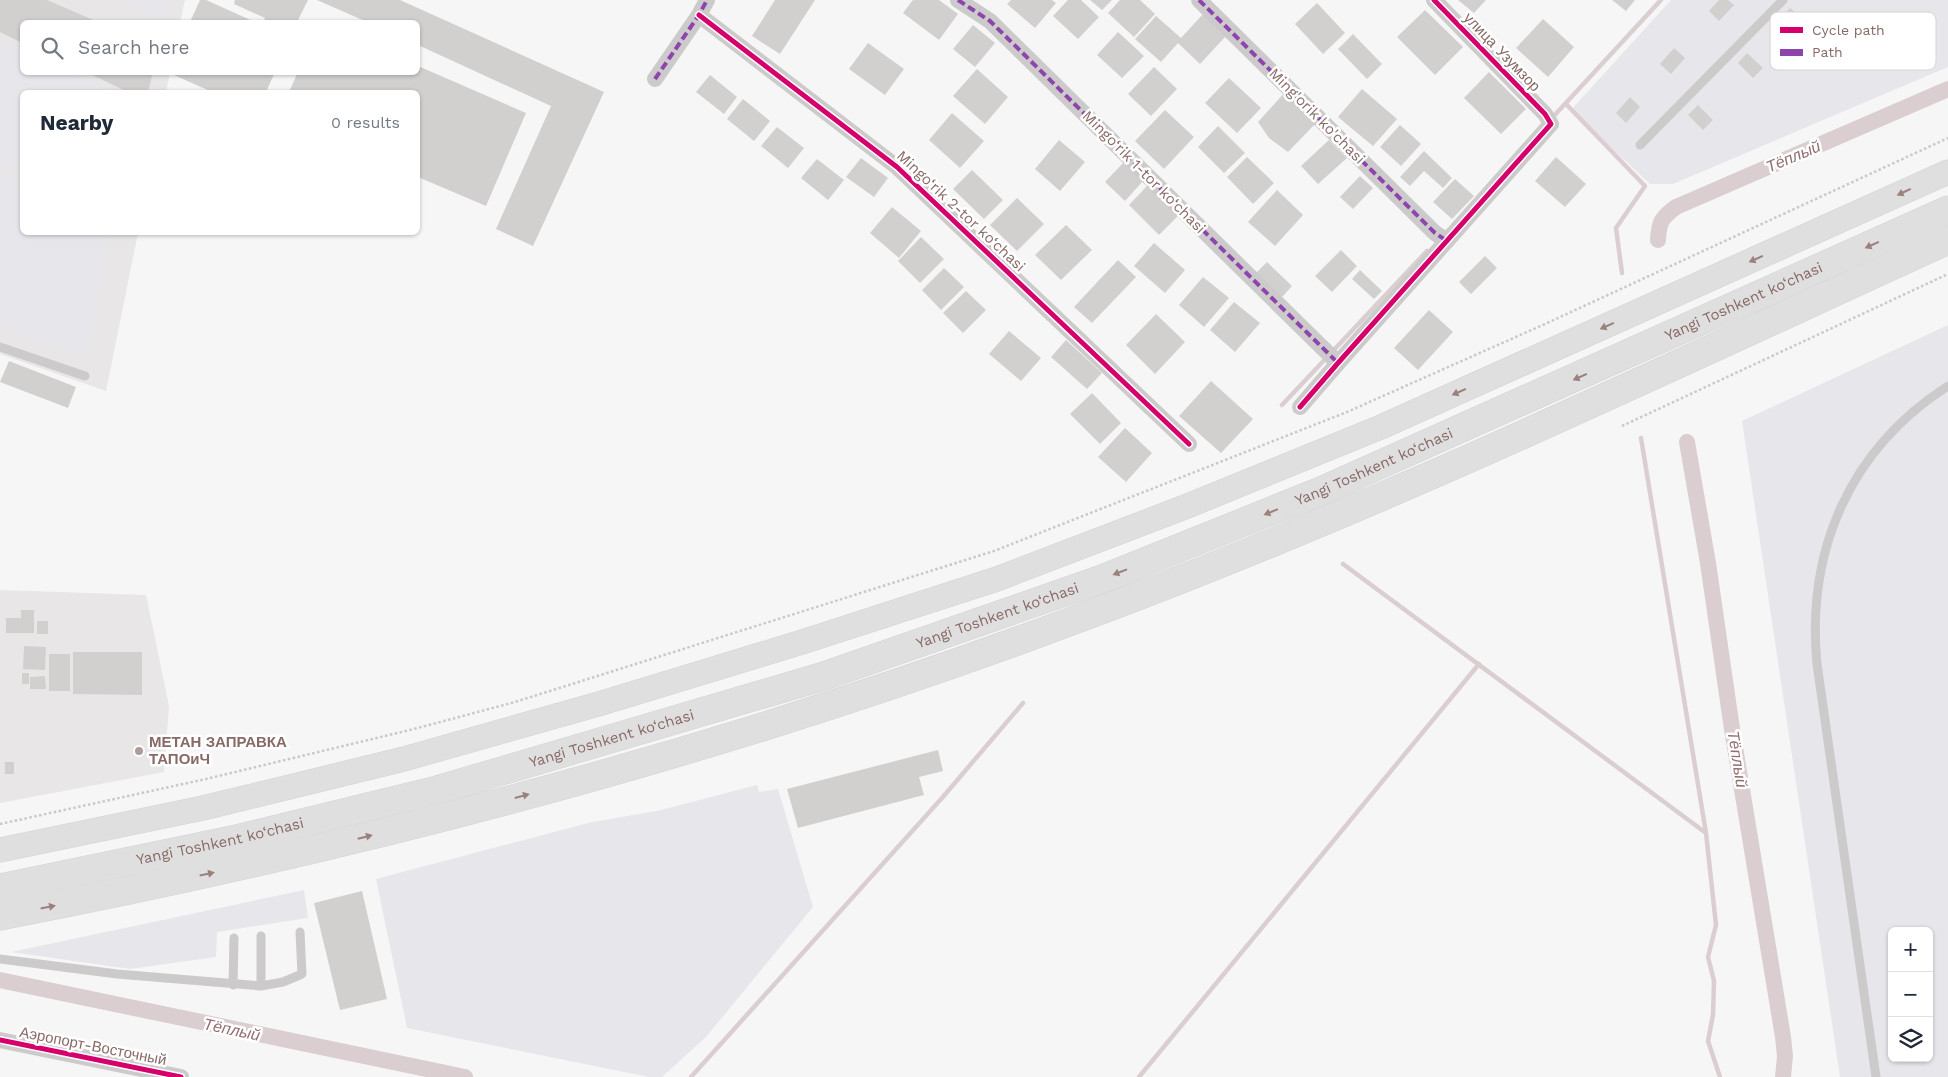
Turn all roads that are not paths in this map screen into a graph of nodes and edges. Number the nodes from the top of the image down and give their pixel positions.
1 (707, 0) edge
2 (958, 0) edge
3 (1199, 0) edge
4 (1434, 0) edge
5 (1783, 0) edge
6 (1771, 12) edge
7 (1770, 13) edge
8 (699, 15) junction
9 (655, 80) dead end
10 (1640, 145) dead end
11 (1948, 172) edge
12 (1948, 210) edge
13 (1441, 237) junction
14 (1948, 240) edge
15 (0, 347) edge
16 (1338, 363) junction
17 (85, 376) dead end
18 (1948, 386) edge
19 (1300, 407) dead end
20 (1189, 444) dead end
21 (0, 850) edge
22 (0, 888) edge
23 (0, 916) edge
24 (300, 932) dead end
25 (261, 936) dead end
26 (234, 938) dead end
27 (0, 959) edge
28 (233, 985) junction
29 (261, 986) junction
30 (0, 1040) edge
31 (121, 1071) edge
32 (181, 1077) edge
33 (1876, 1077) edge

1 - 8 street
2 - 16 street, Mingo‘rik 1-tor ko‘chasi
3 - 13 street, Ming'orik ko'chasi
4 - 13 street, улица Узумзор
5 - 6 lane
7 - 10 lane
8 - 9 street
8 - 20 street, Mingo‘rik 2-tor ko‘chasi
11 -> 21 main road
12 -> 22 highway, Yangi Toshkent ko‘chasi
13 - 16 street
23 -> 14 highway, Yangi Toshkent ko‘chasi
15 - 17 lane
16 - 19 street
18 - 33 lane
24 - 29 lane
25 - 29 lane
26 - 28 lane
27 - 28 lane
28 - 29 lane
30 - 31 street, Аэропорт-Восточный
31 - 32 street, Аэропорт-Восточный

